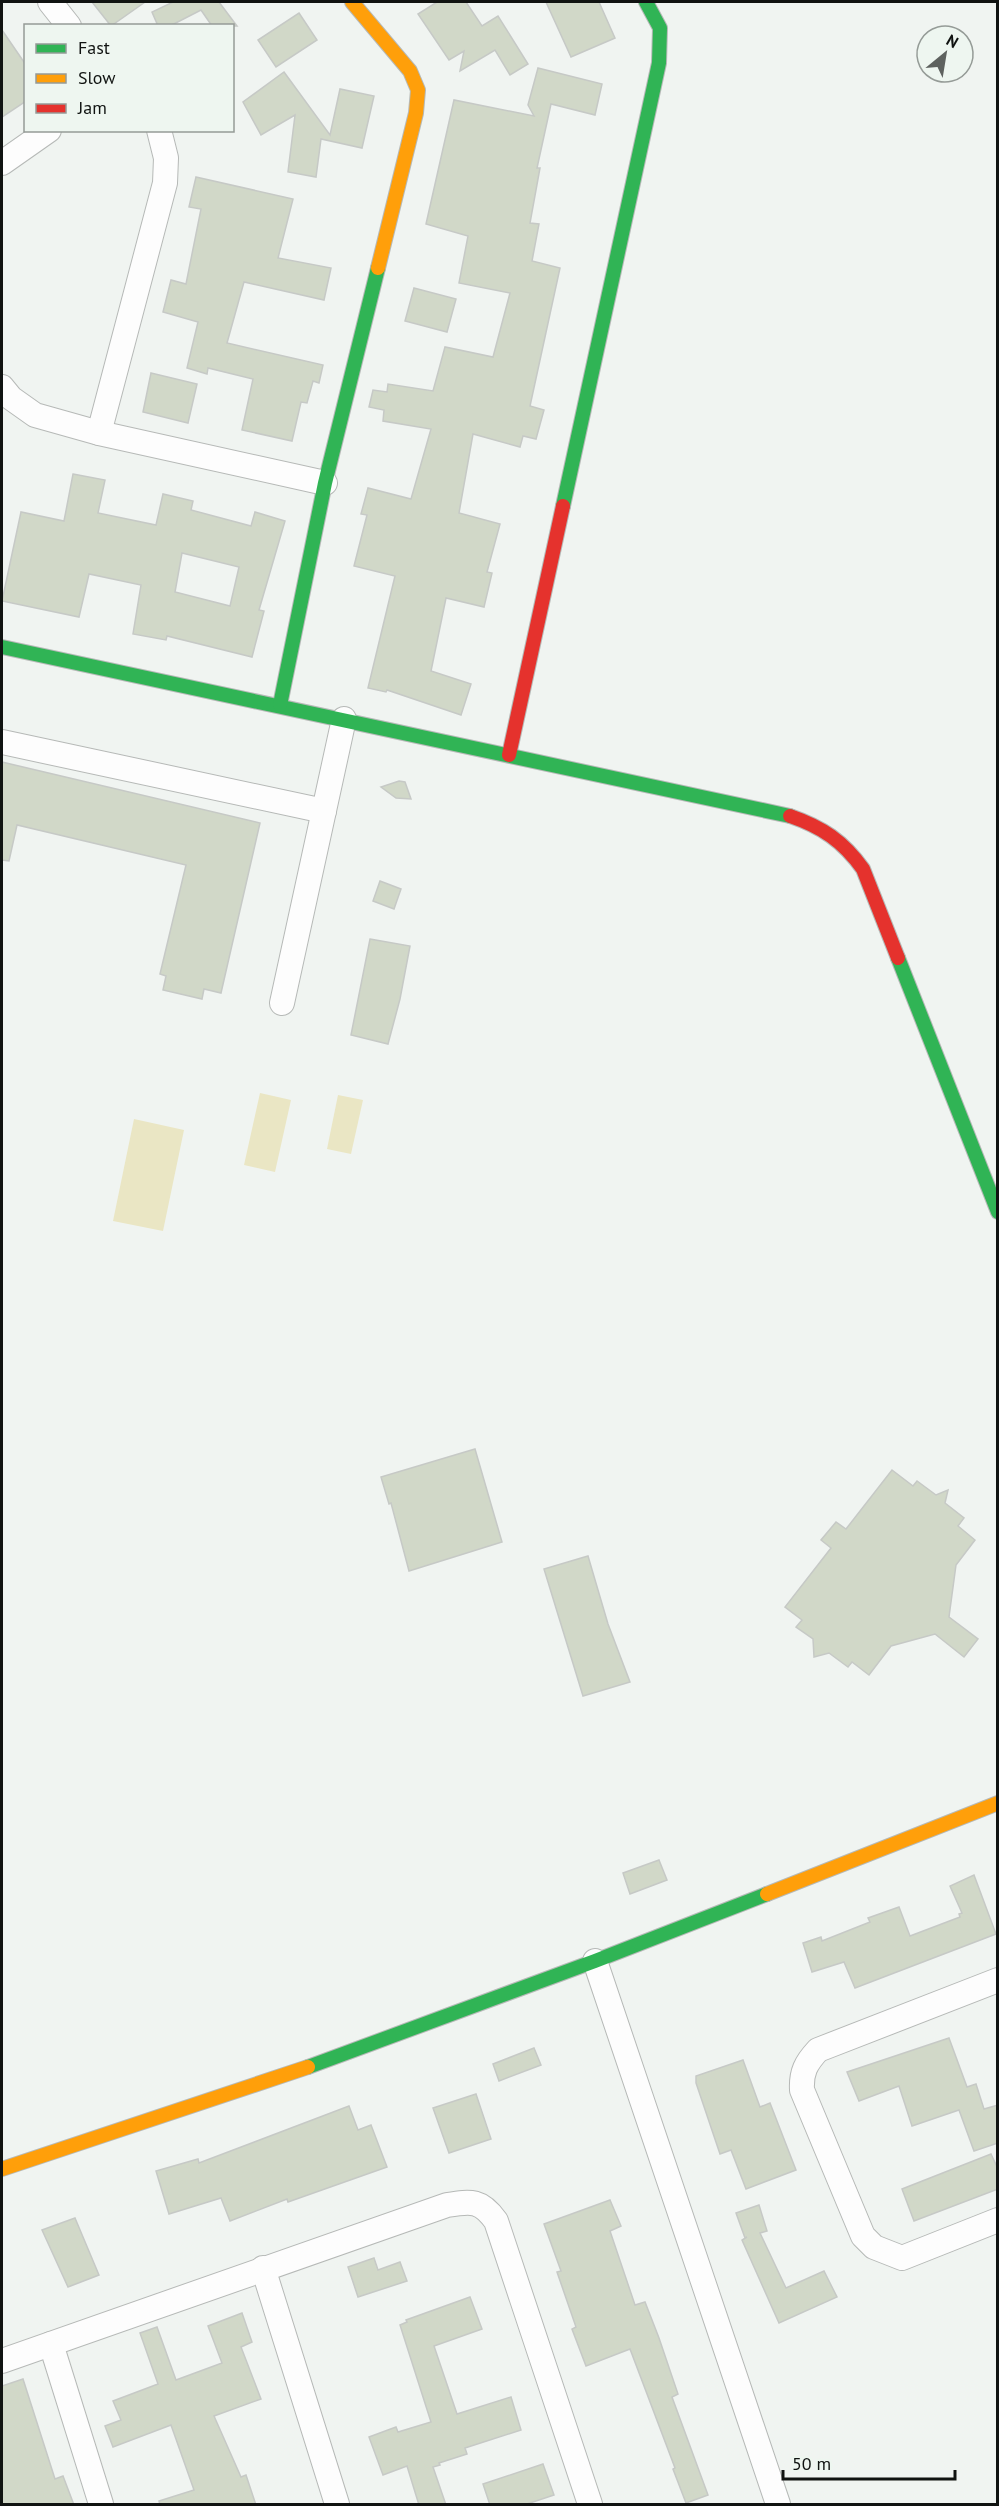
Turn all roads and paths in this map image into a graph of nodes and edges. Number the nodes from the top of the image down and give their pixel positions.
1 (50, 2) edge
2 (352, 2) edge
3 (646, 2) edge
4 (67, 24) edge
5 (46, 132) edge
6 (160, 132) edge
7 (2, 163) edge
8 (2, 387) edge
9 (99, 433) junction
10 (325, 483) junction
11 (2, 647) edge
12 (280, 705) junction
13 (344, 719) junction
14 (2, 742) edge
15 (509, 755) junction
16 (324, 811) junction
17 (282, 1003) dead end
18 (998, 1212) edge
19 (998, 1803) edge
20 (595, 1961) junction
21 (998, 1980) edge
22 (2, 2169) edge
23 (998, 2220) edge
24 (263, 2268) junction
25 (51, 2344) junction
26 (2, 2361) edge
27 (101, 2505) edge
28 (337, 2505) edge
29 (590, 2505) edge
30 (778, 2505) edge

1 - 4 street
2 - 10 street
3 - 15 street
5 - 7 street
6 - 9 street
8 - 9 street
9 - 10 street
10 - 12 street
11 - 12 street
12 - 13 street
13 - 15 street
13 - 16 street
14 - 16 street
15 - 18 street
16 - 17 street
19 - 20 street
20 - 22 street
20 - 30 street
21 - 23 street
24 - 25 street
24 - 28 street
24 - 29 street
25 - 26 street
25 - 27 street

